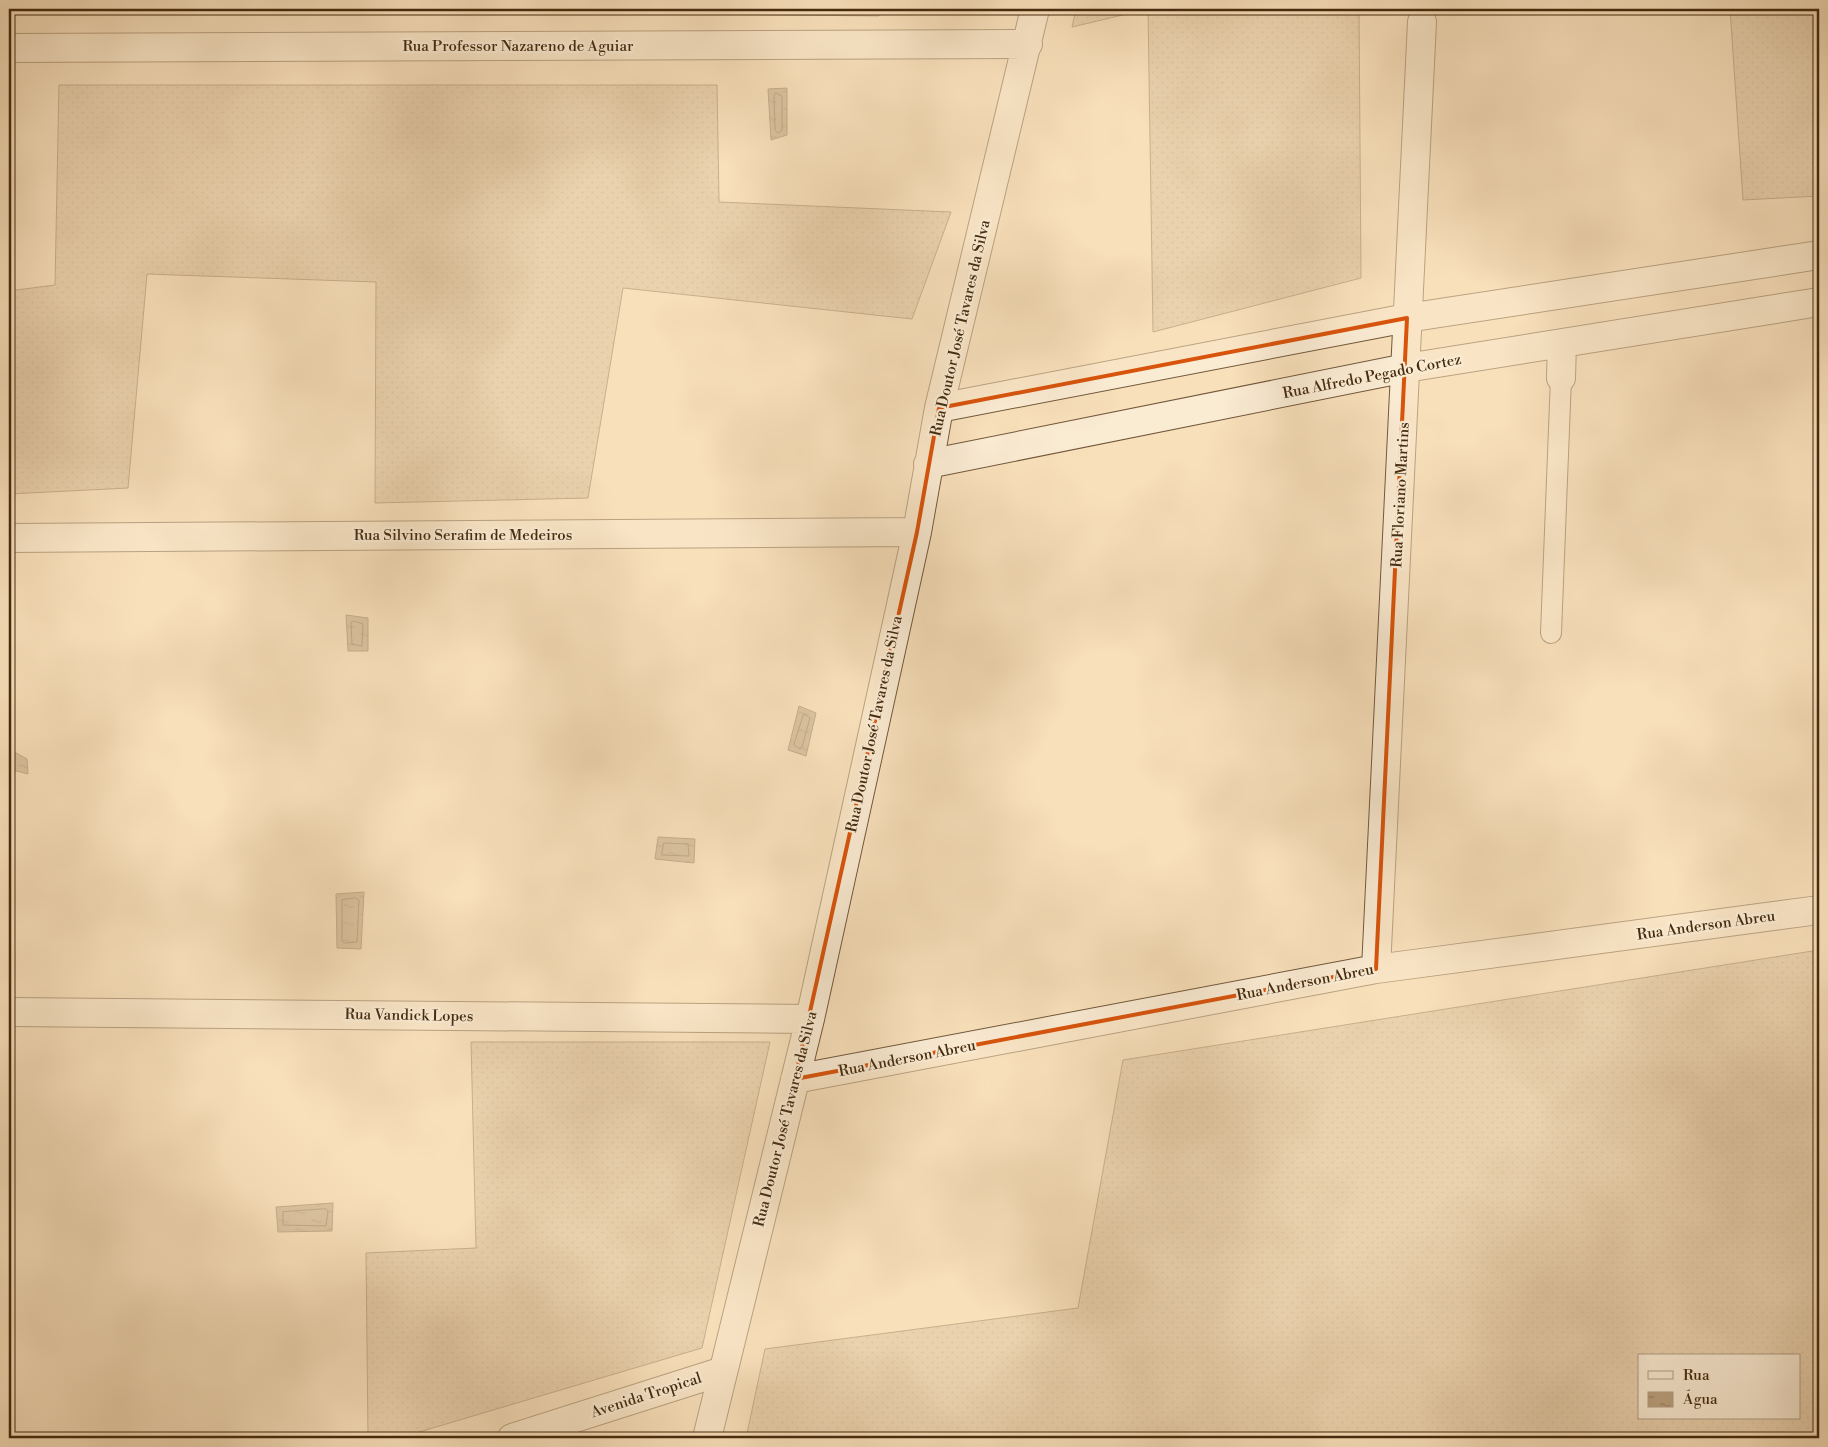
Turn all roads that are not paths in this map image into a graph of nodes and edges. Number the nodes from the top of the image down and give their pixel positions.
1 (1035, 9) edge
2 (1422, 22) dead end
3 (1028, 44) junction
4 (9, 48) edge
5 (1819, 255) edge
6 (1819, 302) edge
7 (1407, 318) junction
8 (1562, 343) junction
9 (1406, 368) junction
10 (1561, 378) joint
11 (939, 408) junction
12 (928, 464) junction
13 (917, 532) junction
14 (9, 538) edge
15 (1550, 632) dead end
16 (1819, 910) edge
17 (1376, 969) junction
18 (9, 1012) edge
19 (810, 1019) junction
20 (795, 1079) junction
21 (724, 1371) junction
22 (512, 1438) edge
23 (707, 1438) edge

1 - 3 street, Rua Doutor José Tavares da Silva
2 - 7 street, Rua Floriano Martins
3 - 4 street, Rua Professor Nazareno de Aguiar
3 - 11 street, Rua Doutor José Tavares da Silva
5 - 7 street
6 - 8 street, Rua Alfredo Pegado Cortez
7 - 9 street, Rua Floriano Martins
7 - 11 street
8 - 9 street, Rua Alfredo Pegado Cortez
8 - 10 street
9 - 12 street, Rua Alfredo Pegado Cortez
9 - 17 street, Rua Floriano Martins
10 - 15 lane
11 - 12 street, Rua Doutor José Tavares da Silva
12 - 13 street, Rua Doutor José Tavares da Silva
13 - 14 street, Rua Silvino Serafim de Medeiros
13 - 19 street, Rua Doutor José Tavares da Silva
16 - 17 street, Rua Anderson Abreu
17 - 20 street, Rua Anderson Abreu
18 - 19 street, Rua Vandick Lopes
19 - 20 street, Rua Doutor José Tavares da Silva
20 - 21 street, Rua Doutor José Tavares da Silva
21 - 22 street, Avenida Tropical
21 - 23 street, Rua Doutor José Tavares da Silva

